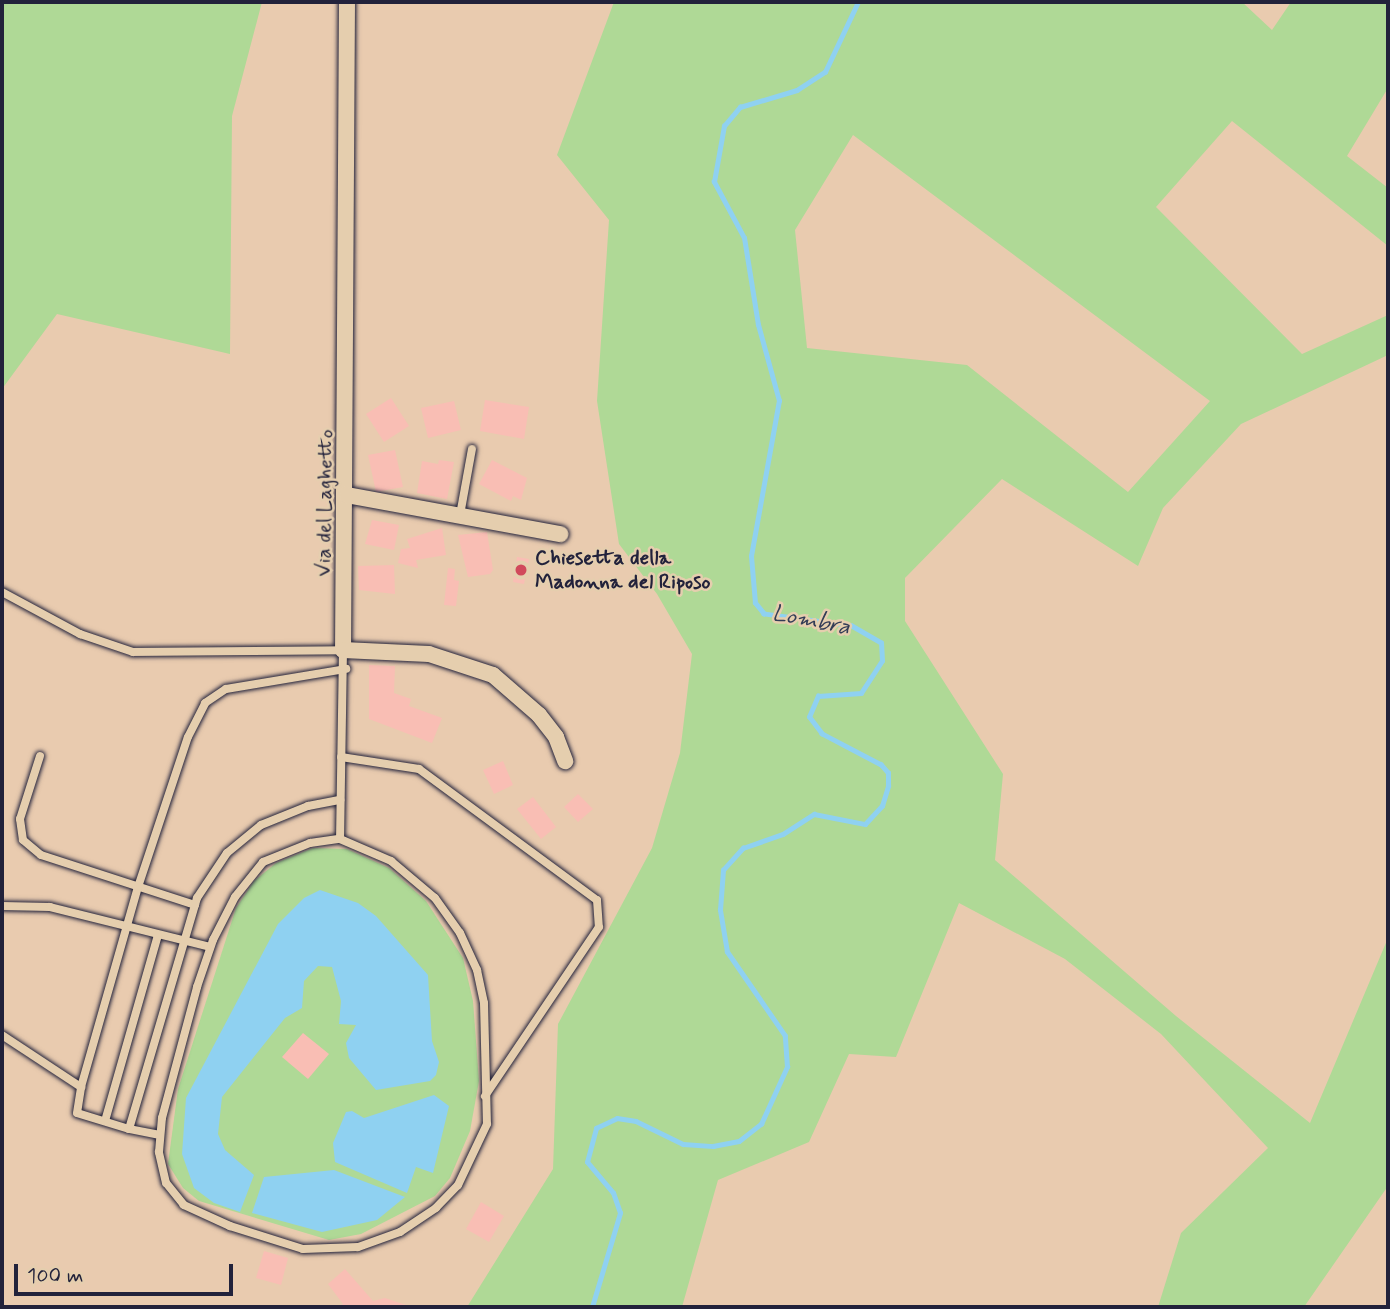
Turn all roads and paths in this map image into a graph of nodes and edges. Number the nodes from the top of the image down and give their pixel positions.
1 (347, 2) edge
2 (471, 449) dead end
3 (347, 495) junction
4 (460, 515) junction
5 (560, 534) dead end
6 (2, 592) edge
7 (343, 650) junction
8 (346, 669) junction
9 (40, 756) dead end
10 (341, 757) junction
11 (565, 761) dead end
12 (340, 800) junction
13 (340, 839) junction
14 (138, 887) junction
15 (194, 905) junction
16 (2, 906) edge
17 (129, 926) junction
18 (158, 934) junction
19 (184, 940) junction
20 (210, 947) junction
21 (2, 1035) edge
22 (81, 1087) junction
23 (485, 1096) junction
24 (105, 1121) junction
25 (129, 1129) junction
26 (160, 1135) junction

1 - 3 street, Via del Laghetto
2 - 4 lane
3 - 4 street
3 - 7 street, Via del Laghetto
4 - 5 street
6 - 7 lane
7 - 8 lane
7 - 11 street
8 - 10 lane
8 - 14 lane
9 - 14 lane
10 - 12 lane
10 - 23 lane
12 - 13 lane
12 - 15 lane
13 - 20 lane
13 - 23 lane
14 - 15 lane
14 - 17 lane
15 - 19 lane
16 - 17 lane
17 - 18 lane
17 - 22 lane
18 - 19 lane
18 - 24 lane
19 - 20 lane
19 - 25 lane
20 - 26 lane
21 - 22 lane
22 - 24 lane
23 - 26 lane
24 - 25 lane
25 - 26 lane

